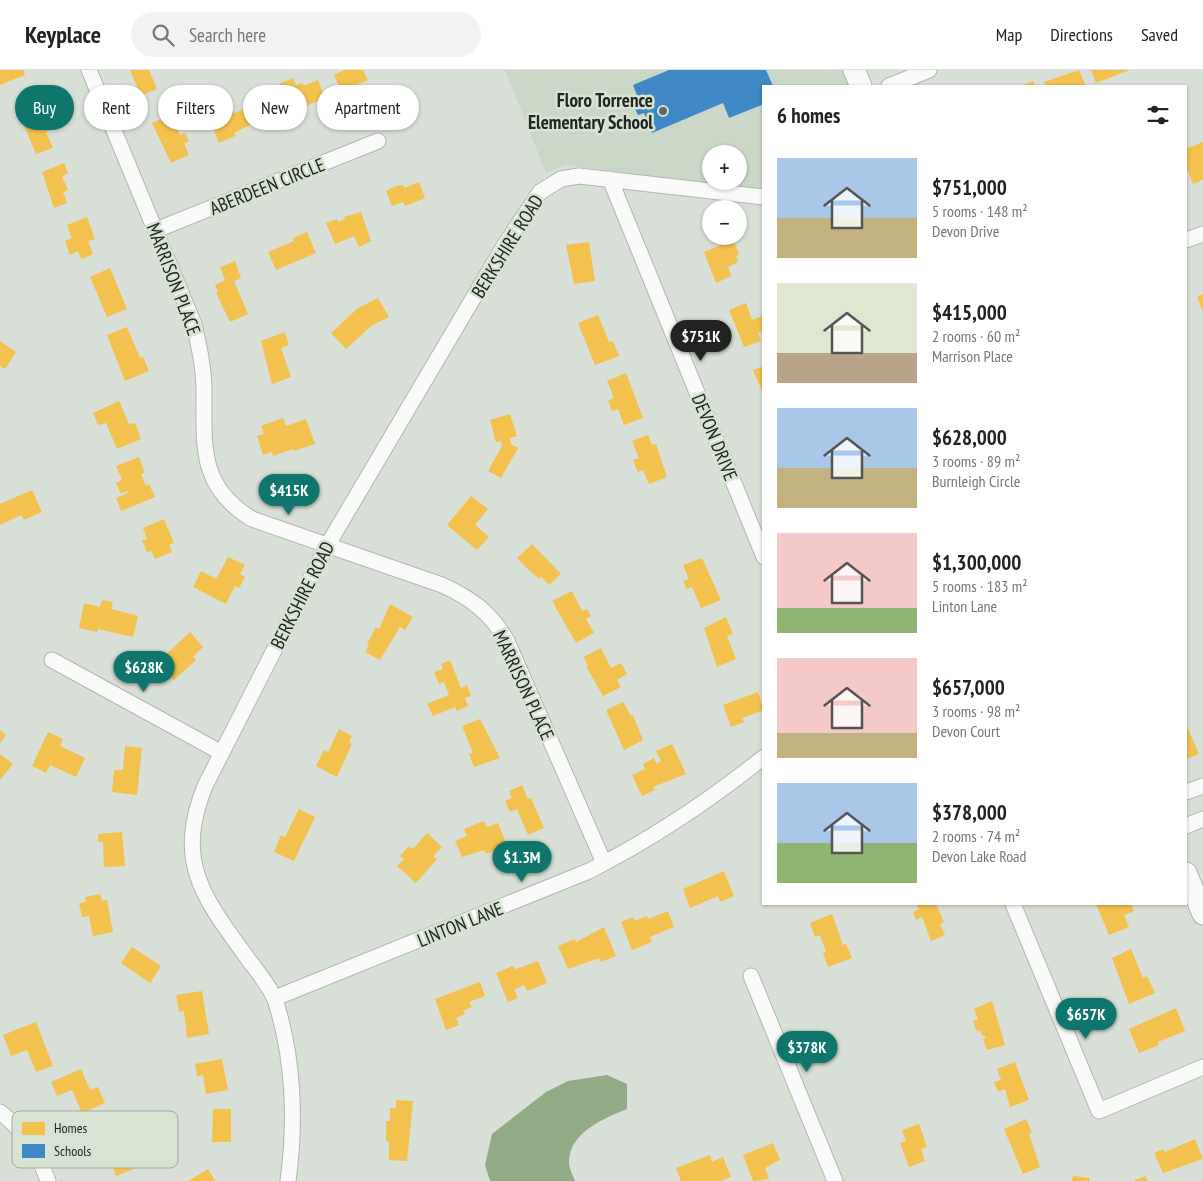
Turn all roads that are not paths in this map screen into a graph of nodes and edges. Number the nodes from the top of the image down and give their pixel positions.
1 (89, 70) edge
2 (854, 70) edge
3 (929, 70) edge
4 (861, 85) edge
5 (892, 85) edge
6 (378, 141) dead end
7 (610, 179) junction
8 (762, 197) edge
9 (156, 230) junction
10 (1203, 234) edge
11 (1187, 240) edge
12 (327, 546) junction
13 (762, 552) edge
14 (52, 660) dead end
15 (222, 753) junction
16 (762, 759) edge
17 (1203, 786) edge
18 (1187, 792) edge
19 (1203, 819) edge
20 (1187, 826) edge
21 (604, 863) junction
22 (1187, 875) edge
23 (1013, 905) edge
24 (1203, 914) edge
25 (751, 976) dead end
26 (275, 998) junction
27 (1203, 1068) edge
28 (0, 1112) edge
29 (12, 1122) edge
30 (42, 1168) edge
31 (48, 1181) edge
32 (288, 1181) edge
33 (835, 1181) edge

1 - 9 street, MARRISON PLACE
2 - 4 street
3 - 5 street
6 - 9 street, ABERDEEN CIRCLE
7 - 8 street, BERKSHIRE ROAD
7 - 12 street, BERKSHIRE ROAD
7 - 13 street, DEVON DRIVE
9 - 12 street, MARRISON PLACE
10 - 11 street
12 - 15 street, BERKSHIRE ROAD
12 - 21 street, MARRISON PLACE
14 - 15 street
15 - 26 street, BERKSHIRE ROAD
16 - 21 street, LINTON LANE
17 - 18 street
19 - 20 street
21 - 26 street, LINTON LANE
22 - 24 street
23 - 27 street
25 - 33 street
26 - 32 street, BERKSHIRE ROAD
28 - 29 street
30 - 31 street

